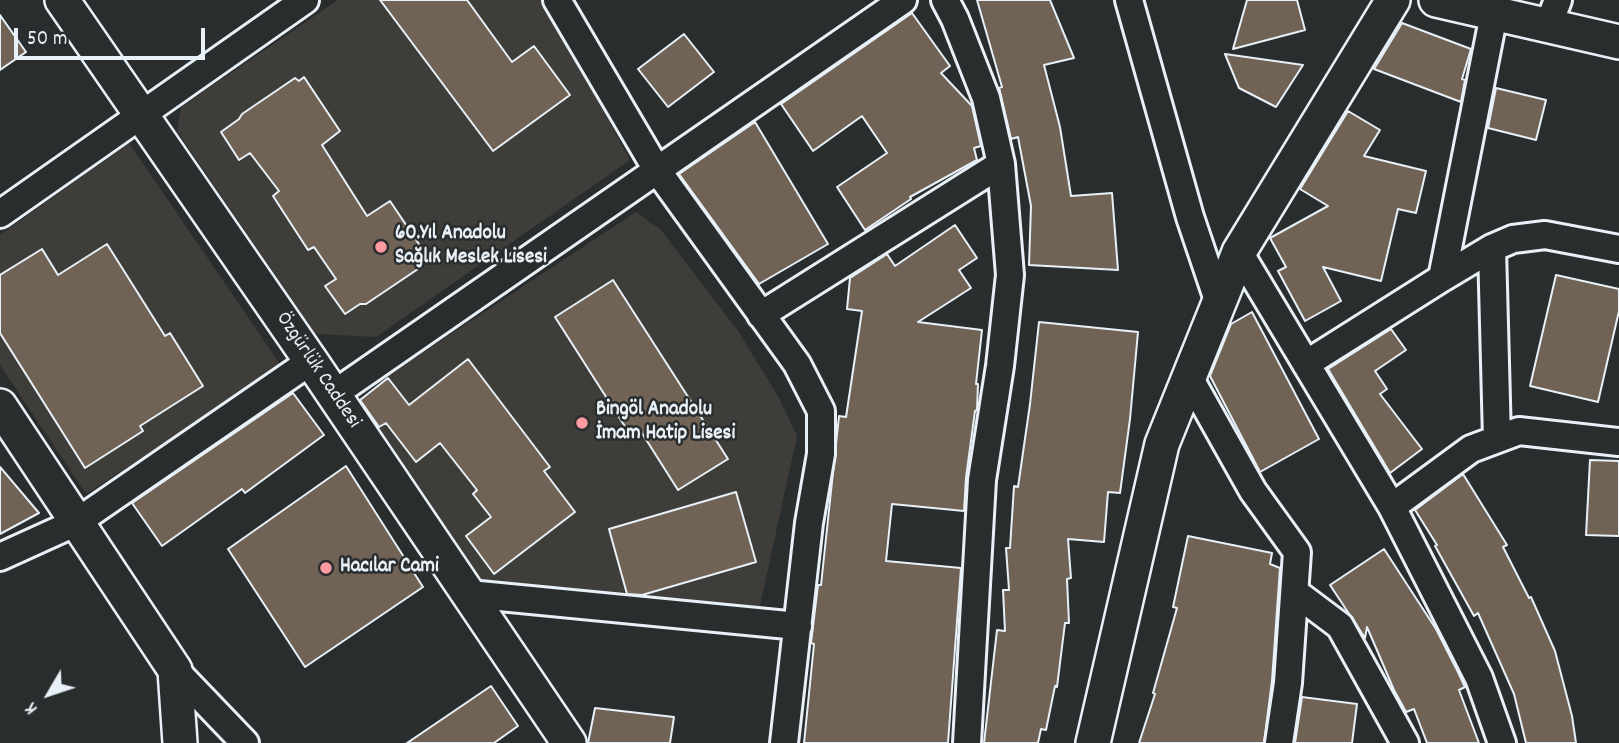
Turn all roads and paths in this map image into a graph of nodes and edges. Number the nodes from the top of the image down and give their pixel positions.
1 (62, 0) edge
2 (305, 0) edge
3 (556, 0) edge
4 (903, 0) edge
5 (945, 0) edge
6 (1129, 0) edge
7 (1393, 0) edge
8 (1436, 0) edge
9 (1553, 13) edge
10 (1494, 14) junction
11 (1619, 42) edge
12 (141, 115) junction
13 (1001, 164) junction
14 (657, 170) junction
15 (0, 214) edge
16 (1492, 248) junction
17 (1619, 249) edge
18 (1239, 253) junction
19 (1442, 278) junction
20 (1219, 303) junction
21 (761, 315) junction
22 (311, 361) junction
23 (1306, 364) junction
24 (1189, 377) junction
25 (334, 394) junction
26 (0, 406) edge
27 (1497, 439) junction
28 (1619, 442) edge
29 (1392, 507) junction
30 (77, 522) junction
31 (0, 557) edge
32 (1296, 593) junction
33 (468, 594) junction
34 (798, 626) junction
35 (175, 670) junction
36 (180, 743) edge
37 (245, 743) edge
38 (569, 743) edge
39 (784, 743) edge
40 (967, 743) edge
41 (1093, 743) edge
42 (1279, 743) edge
43 (1405, 743) edge
44 (1502, 743) edge

1 - 12 street, Özgürlük Caddesi
2 - 12 street
3 - 14 street
4 - 14 street
5 - 13 street
6 - 20 street
7 - 18 street
8 - 10 street
9 - 10 street
9 - 11 street
10 - 19 street
12 - 15 street
12 - 22 street, Özgürlük Caddesi
13 - 21 street
13 - 40 street
14 - 21 street
14 - 25 street
16 - 17 street
16 - 19 street
16 - 27 street
18 - 20 street
18 - 23 street
19 - 23 street
20 - 24 street
21 - 34 street
22 - 25 street, Özgürlük Caddesi
22 - 30 street
23 - 29 street
24 - 32 street
24 - 41 street
25 - 33 street, Özgürlük Caddesi
26 - 30 street
27 - 28 street
27 - 29 street
29 - 44 street
30 - 31 street
30 - 35 street
32 - 42 street
32 - 43 street
33 - 34 street
33 - 38 street, Özgürlük Caddesi
34 - 39 street
35 - 36 street
35 - 37 street

